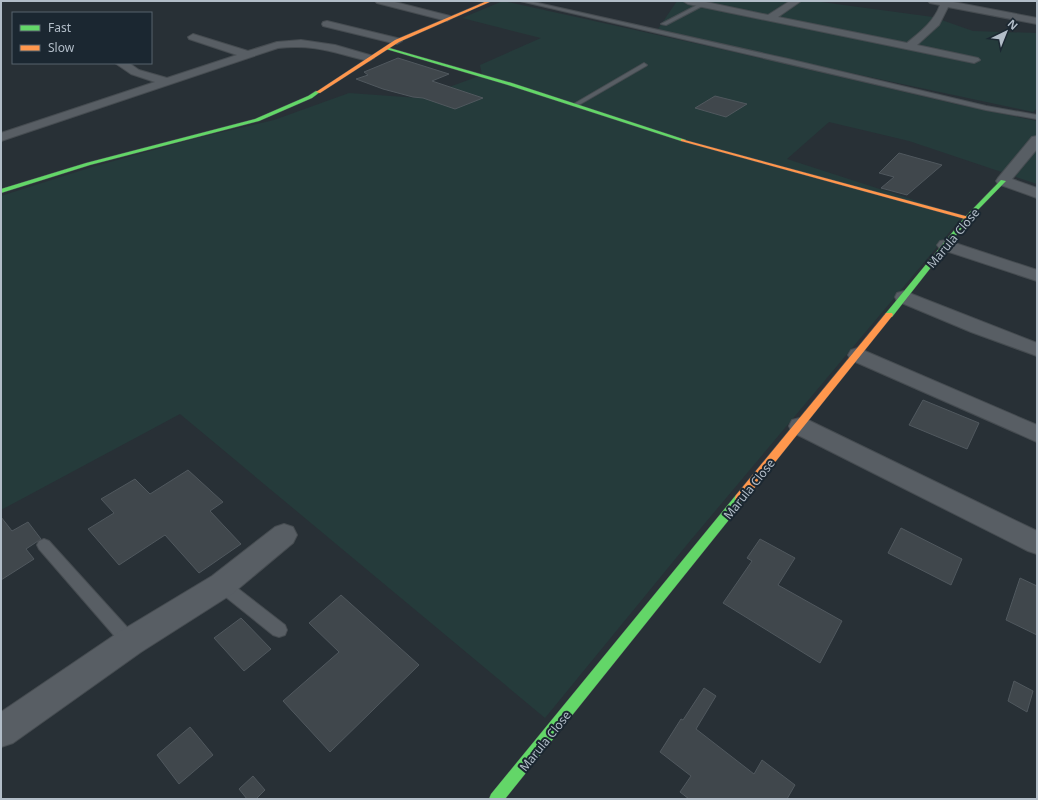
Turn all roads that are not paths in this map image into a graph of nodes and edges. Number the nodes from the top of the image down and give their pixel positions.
1 (380, 1) edge
2 (490, 1) edge
3 (522, 1) edge
4 (796, 1) edge
5 (933, 1) edge
6 (695, 2) edge
7 (945, 3) junction
8 (680, 9) dead end
9 (447, 18) junction
10 (769, 18) junction
11 (1037, 21) edge
12 (327, 24) dead end
13 (664, 24) dead end
14 (193, 37) dead end
15 (397, 41) junction
16 (909, 47) junction
17 (388, 48) junction
18 (248, 55) junction
19 (369, 58) junction
20 (974, 60) dead end
21 (123, 64) edge
22 (644, 65) dead end
23 (167, 82) junction
24 (575, 105) junction
25 (1037, 118) edge
26 (1, 137) edge
27 (1037, 140) edge
28 (1003, 181) junction
29 (1, 191) edge
30 (1037, 193) edge
31 (967, 218) junction
32 (946, 245) junction
33 (1037, 276) edge
34 (904, 297) junction
35 (1037, 350) edge
36 (858, 355) junction
37 (800, 426) junction
38 (1037, 434) edge
39 (284, 535) dead end
40 (1037, 543) edge
41 (44, 546) dead end
42 (222, 585) junction
43 (279, 630) dead end
44 (130, 642) junction
45 (1, 730) edge
46 (496, 799) edge

1 - 9 street
2 - 9 street
3 - 25 lane
4 - 10 street
5 - 7 street
6 - 8 lane
6 - 10 street
6 - 13 lane
7 - 11 street
7 - 16 street
9 - 15 street
10 - 16 street
12 - 15 street
14 - 18 street
15 - 17 street
16 - 20 street
17 - 19 street
17 - 24 street
18 - 19 street
18 - 23 street
19 - 29 street
21 - 23 street
22 - 24 lane
23 - 26 street
24 - 31 street
27 - 28 street, Marula Close
28 - 30 street
28 - 31 street, Marula Close
31 - 32 street, Marula Close
32 - 33 street
32 - 34 street, Marula Close
34 - 35 street
34 - 36 street, Marula Close
36 - 37 street, Marula Close
36 - 38 street
37 - 40 street
37 - 46 street, Marula Close
39 - 42 street
41 - 44 lane
42 - 43 lane
42 - 44 street
44 - 45 street

